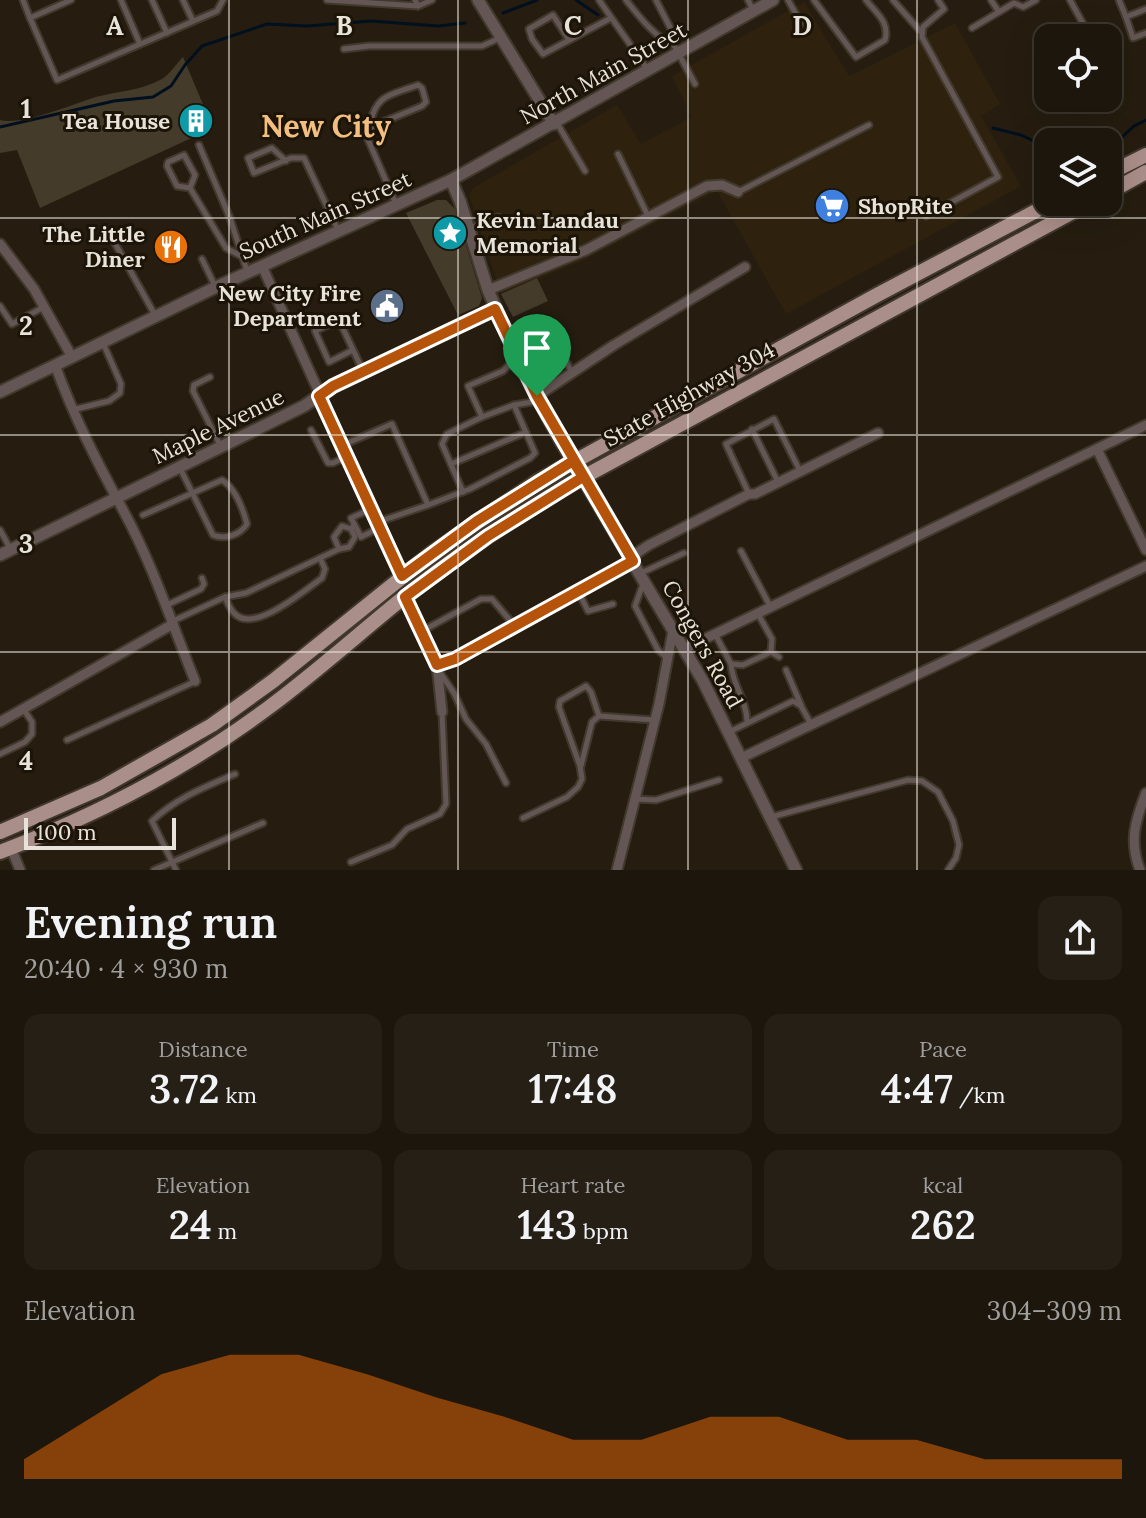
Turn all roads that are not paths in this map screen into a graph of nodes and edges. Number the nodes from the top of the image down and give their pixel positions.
1 (23, 0) edge
2 (71, 0) edge
3 (121, 0) edge
4 (152, 0) edge
5 (183, 0) edge
6 (223, 0) edge
7 (327, 0) edge
8 (432, 0) edge
9 (478, 0) edge
10 (599, 0) edge
11 (626, 0) edge
12 (656, 0) edge
13 (773, 0) edge
14 (788, 0) edge
15 (814, 0) edge
16 (866, 0) edge
17 (893, 0) edge
18 (938, 0) edge
19 (991, 0) edge
20 (1036, 0) edge
21 (1070, 0) edge
22 (1119, 0) edge
23 (1013, 2) edge
24 (416, 3) edge
25 (751, 6) edge
26 (1146, 9) edge
27 (999, 12) junction
28 (1126, 17) junction
29 (30, 18) junction
30 (611, 18) junction
31 (193, 21) junction
32 (801, 23) dead end
33 (1083, 24) edge
34 (972, 28) dead end
35 (921, 32) junction
36 (167, 33) junction
37 (1146, 33) edge
38 (501, 37) junction
39 (569, 40) junction
40 (140, 44) junction
41 (344, 49) dead end
42 (676, 50) junction
43 (648, 70) junction
44 (695, 84) dead end
45 (555, 123) junction
46 (869, 125) dead end
47 (373, 126) junction
48 (199, 145) dead end
49 (618, 154) dead end
50 (1146, 155) edge
51 (286, 161) junction
52 (1122, 167) edge
53 (585, 171) dead end
54 (1146, 172) edge
55 (451, 180) junction
56 (1122, 185) edge
57 (190, 188) junction
58 (738, 192) joint
59 (396, 205) junction
60 (1034, 212) edge
61 (648, 216) junction
62 (926, 216) dead end
63 (1065, 216) edge
64 (498, 217) dead end
65 (469, 228) junction
66 (107, 229) dead end
67 (338, 231) junction
68 (0, 244) edge
69 (241, 256) junction
70 (202, 259) dead end
71 (262, 266) junction
72 (745, 267) dead end
73 (248, 272) junction
74 (216, 287) junction
75 (488, 290) junction
76 (0, 306) edge
77 (44, 307) junction
78 (495, 309) junction
79 (156, 316) junction
80 (532, 322) dead end
81 (70, 331) dead end
82 (60, 336) junction
83 (103, 342) junction
84 (353, 350) junction
85 (72, 357) junction
86 (516, 357) junction
87 (55, 365) junction
88 (363, 372) junction
89 (572, 373) junction
90 (210, 377) dead end
91 (0, 392) edge
92 (319, 396) junction
93 (538, 398) junction
94 (514, 405) junction
95 (71, 410) junction
96 (482, 417) junction
97 (1146, 425) edge
98 (752, 429) junction
99 (311, 430) dead end
100 (526, 432) junction
101 (878, 433) dead end
102 (342, 445) junction
103 (221, 447) junction
104 (1097, 449) junction
105 (348, 456) junction
106 (573, 461) junction
107 (451, 464) junction
108 (180, 467) junction
109 (800, 472) junction
110 (583, 477) junction
111 (778, 482) junction
112 (463, 492) junction
113 (193, 494) junction
114 (749, 494) junction
115 (116, 499) junction
116 (428, 505) junction
117 (371, 509) junction
118 (143, 515) dead end
119 (378, 525) junction
120 (352, 527) junction
121 (0, 530) edge
122 (339, 549) junction
123 (1146, 550) edge
124 (741, 551) dead end
125 (5, 552) edge
126 (684, 553) dead end
127 (320, 558) junction
128 (633, 561) junction
129 (1146, 566) edge
130 (402, 576) junction
131 (642, 577) junction
132 (202, 578) dead end
133 (578, 591) junction
134 (225, 597) junction
135 (405, 597) junction
136 (613, 604) dead end
137 (167, 605) junction
138 (771, 607) junction
139 (758, 614) junction
140 (172, 623) junction
141 (514, 626) junction
142 (673, 630) junction
143 (422, 631) junction
144 (715, 634) junction
145 (684, 649) junction
146 (771, 652) junction
147 (779, 657) dead end
148 (668, 659) junction
149 (731, 664) junction
150 (438, 668) junction
151 (786, 670) dead end
152 (195, 681) joint
153 (801, 706) junction
154 (0, 708) edge
155 (24, 709) junction
156 (442, 712) joint
157 (599, 716) junction
158 (3, 720) edge
159 (655, 720) junction
160 (747, 721) junction
161 (812, 725) junction
162 (729, 732) junction
163 (67, 740) dead end
164 (0, 754) edge
165 (741, 758) junction
166 (581, 770) junction
167 (235, 774) dead end
168 (719, 780) dead end
169 (506, 783) dead end
170 (1146, 793) edge
171 (635, 799) junction
172 (770, 817) junction
173 (523, 818) dead end
174 (263, 823) dead end
175 (1, 830) edge
176 (5, 850) edge
177 (351, 862) dead end
178 (174, 867) edge
179 (20, 870) edge
180 (154, 870) edge
181 (617, 870) edge
182 (796, 870) edge
183 (948, 870) edge
184 (1140, 870) edge

1 - 29 lane
2 - 29 lane
3 - 40 lane
4 - 36 lane
5 - 31 lane
6 - 31 lane
7 - 24 lane
8 - 24 lane
9 - 38 street
10 - 30 lane
11 - 42 lane
12 - 42 lane
13 - 25 street, North Main Street
14 - 32 lane
15 - 16 lane
17 - 35 lane
18 - 35 lane
19 - 27 lane
20 - 23 lane
21 - 33 lane
22 - 28 lane
23 - 27 lane
25 - 42 street, North Main Street
26 - 28 lane
27 - 34 lane
28 - 37 lane
29 - 40 lane
30 - 39 lane
30 - 43 lane
31 - 36 lane
35 - 62 lane
36 - 40 lane
38 - 41 lane
38 - 45 street
39 - 39 lane
42 - 43 street, North Main Street
42 - 44 lane
43 - 45 street, North Main Street
45 - 53 lane
45 - 55 street, North Main Street
46 - 58 lane
47 - 47 lane
47 - 59 lane
48 - 69 lane
49 - 61 lane
50 - 52 main road
51 - 51 lane
51 - 67 lane
54 - 56 main road
55 - 59 street, South Main Street
55 - 65 street, Congers Road
57 - 57 lane
57 - 69 lane
58 - 61 street
59 - 67 street, South Main Street
60 - 106 main road, State Highway 304
61 - 75 street
63 - 110 main road, State Highway 304
64 - 65 lane
65 - 75 street, Congers Road
66 - 79 lane
67 - 71 street, South Main Street
68 - 77 street
69 - 73 lane
70 - 74 lane
71 - 73 street, South Main Street
71 - 92 street
72 - 89 street
73 - 74 street, South Main Street
74 - 79 street, South Main Street
75 - 78 street, Congers Road
76 - 77 lane
77 - 82 street
78 - 86 street, Congers Road
78 - 88 street, Maple Avenue
79 - 83 street, South Main Street
80 - 89 lane
81 - 82 lane
82 - 85 street
83 - 85 street, South Main Street
83 - 95 lane
84 - 84 lane
84 - 88 lane
85 - 87 street, South Main Street
86 - 93 street, Congers Road
86 - 96 lane
87 - 91 street, South Main Street
87 - 95 street
88 - 92 street, Maple Avenue
89 - 93 street
90 - 103 lane
92 - 102 street
92 - 103 street, Maple Avenue
93 - 94 lane
93 - 106 street, Congers Road
94 - 96 lane
94 - 100 lane
95 - 115 street
96 - 107 lane
97 - 104 street
98 - 109 lane
98 - 111 lane
98 - 114 lane
99 - 105 lane
100 - 107 lane
100 - 112 lane
101 - 109 street
102 - 105 street
102 - 116 lane
103 - 108 street, Maple Avenue
104 - 123 street
104 - 138 street
105 - 117 street
106 - 110 street, Congers Road
106 - 130 main road, State Highway 304
107 - 112 lane
108 - 113 lane
108 - 115 street, Maple Avenue
109 - 111 street
110 - 128 street, Congers Road
110 - 135 main road, State Highway 304
111 - 114 street
112 - 116 lane
113 - 113 lane
113 - 118 lane
114 - 128 street
115 - 125 street, Maple Avenue
115 - 137 street
116 - 119 lane
117 - 119 street
117 - 120 lane
119 - 120 lane
119 - 130 street
120 - 122 lane
120 - 122 lane
121 - 125 lane
122 - 127 lane
124 - 138 lane
126 - 131 lane
127 - 134 lane
127 - 134 lane
128 - 131 street, Congers Road
128 - 133 street
129 - 161 street
130 - 175 main road, State Highway 304
131 - 142 street, Congers Road
131 - 148 lane
132 - 137 lane
133 - 136 lane
133 - 141 street
134 - 140 lane
135 - 143 street
135 - 176 main road, State Highway 304
137 - 140 street
138 - 139 street
139 - 144 street
139 - 146 lane
140 - 152 street
140 - 155 street
141 - 143 lane
141 - 150 street
142 - 145 street, Congers Road
142 - 148 street
143 - 150 street
144 - 145 street
144 - 149 lane
145 - 162 street, Congers Road
146 - 147 lane
146 - 149 lane
148 - 159 street
149 - 160 lane
150 - 156 street
150 - 169 lane
151 - 153 lane
152 - 163 lane
153 - 160 lane
153 - 161 lane
154 - 158 street
155 - 158 street
155 - 164 lane
156 - 177 lane
157 - 159 lane
157 - 166 lane
157 - 166 lane
159 - 171 street
160 - 162 lane
161 - 165 street
162 - 165 street, Congers Road
165 - 172 street, Congers Road
166 - 173 lane
167 - 178 lane
168 - 171 lane
170 - 184 street
171 - 181 street
172 - 182 street, Congers Road
172 - 183 lane
174 - 178 lane
176 - 179 street
178 - 180 lane

